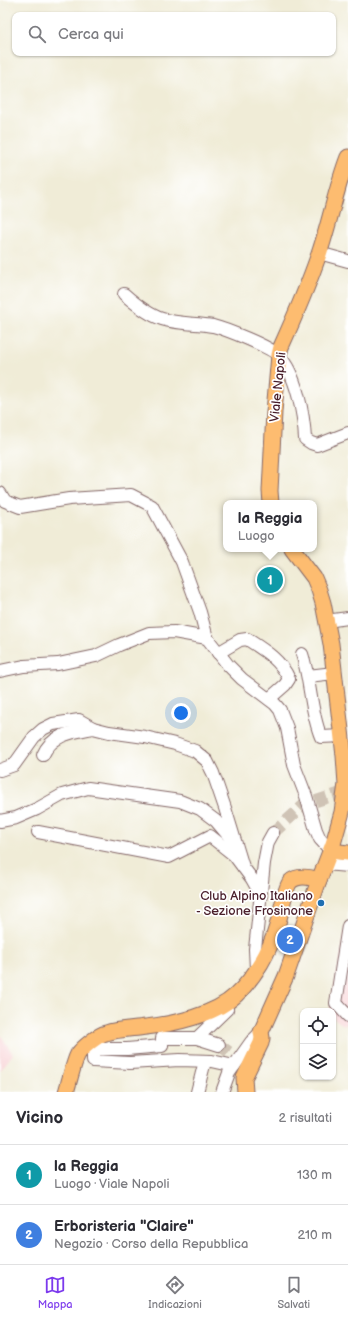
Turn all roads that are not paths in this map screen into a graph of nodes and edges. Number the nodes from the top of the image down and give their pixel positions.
1 (348, 157) edge
2 (344, 181) edge
3 (319, 253) junction
4 (348, 261) edge
5 (124, 294) dead end
6 (279, 355) junction
7 (348, 434) edge
8 (0, 493) edge
9 (271, 500) edge
10 (294, 552) edge
11 (348, 618) edge
12 (326, 621) junction
13 (207, 638) junction
14 (218, 653) junction
15 (302, 654) dead end
16 (0, 671) edge
17 (334, 673) junction
18 (308, 676) junction
19 (269, 699) junction
20 (93, 728) junction
21 (342, 736) junction
22 (43, 755) dead end
23 (0, 770) edge
24 (0, 821) edge
25 (38, 832) dead end
26 (274, 833) tunnel mouth
27 (238, 851) junction
28 (348, 853) edge
29 (328, 858) junction
30 (243, 866) junction
31 (348, 866) edge
32 (319, 880) junction
33 (261, 895) junction
34 (348, 926) edge
35 (256, 970) junction
36 (224, 1004) junction
37 (348, 1016) edge
38 (261, 1032) junction
39 (197, 1038) junction
40 (219, 1045) tunnel mouth
41 (205, 1061) junction
42 (234, 1066) junction
43 (66, 1092) edge
44 (197, 1092) edge
45 (222, 1092) edge
46 (245, 1092) edge

1 - 2 main road, Viale Napoli
2 - 3 main road, Viale Napoli
3 - 4 street
3 - 6 main road, Viale Napoli
5 - 6 street
6 - 7 street
6 - 9 main road, Viale Napoli
8 - 13 street
10 - 12 main road
11 - 12 street
12 - 17 main road
13 - 14 street
13 - 16 street
14 - 19 street
14 - 19 street
15 - 18 street
17 - 18 street
17 - 21 main road
18 - 21 street
19 - 29 street
20 - 22 street
20 - 23 street
20 - 27 street
21 - 29 main road
24 - 27 street
25 - 30 street
26 - 33 street
27 - 30 street
28 - 29 main road
29 - 31 street
29 - 32 main road
30 - 33 street
32 - 35 main road
32 - 38 main road
33 - 35 street
34 - 37 street
35 - 36 main road
36 - 39 street
36 - 43 main road
38 - 42 street
38 - 46 main road
39 - 40 street
39 - 41 street
41 - 42 street
41 - 44 street
42 - 45 street

